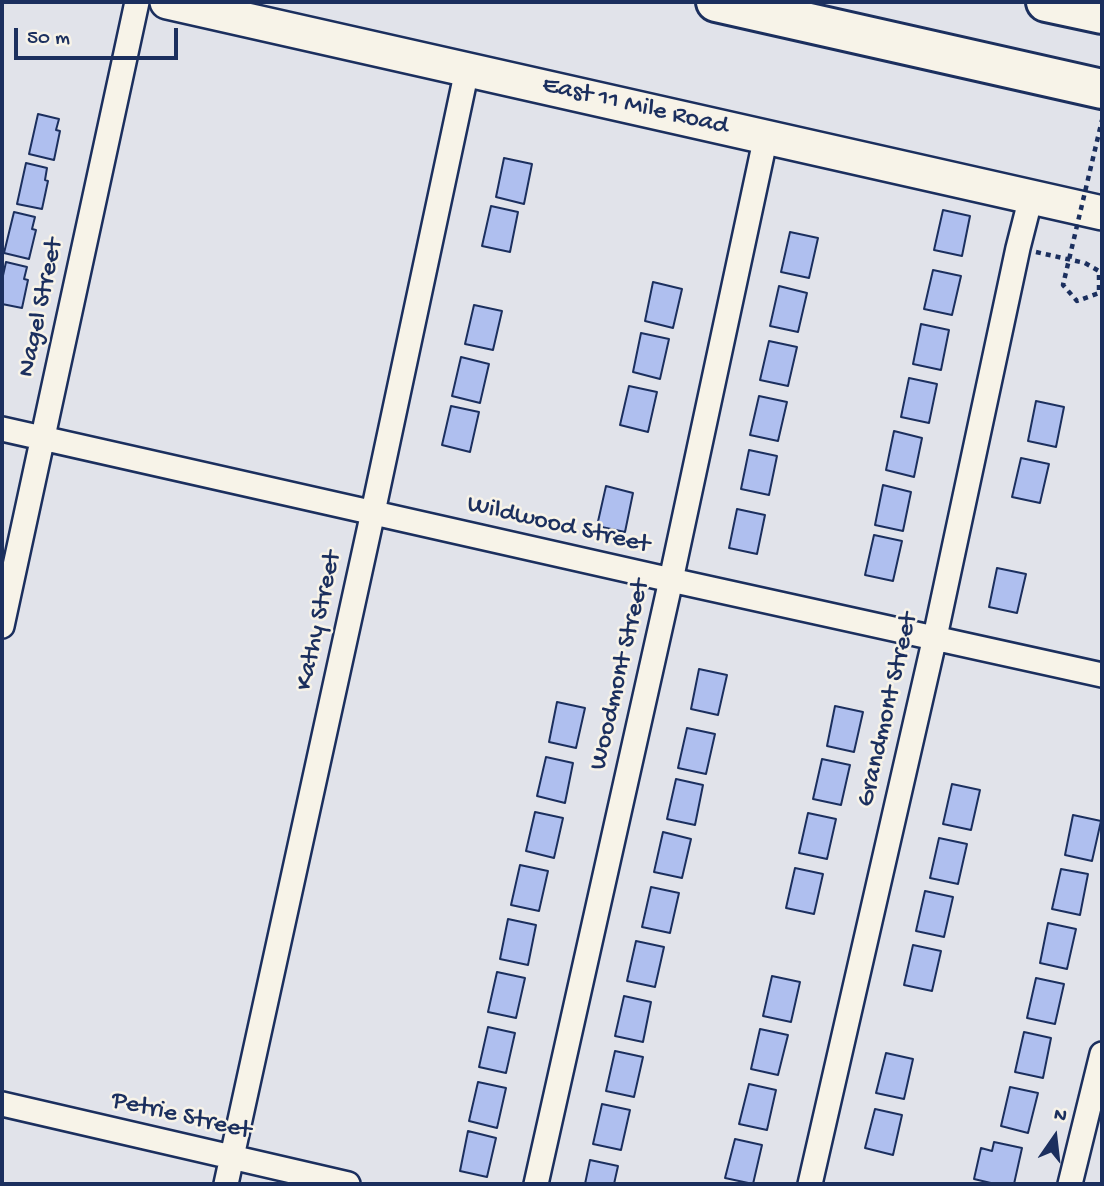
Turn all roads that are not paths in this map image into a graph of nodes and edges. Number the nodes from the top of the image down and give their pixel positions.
1 (137, 2) edge
2 (167, 2) edge
3 (716, 2) edge
4 (1046, 2) edge
5 (1102, 14) edge
6 (467, 69) junction
7 (1102, 89) edge
8 (766, 136) junction
9 (1031, 197) junction
10 (1102, 213) edge
11 (2, 429) edge
12 (43, 438) junction
13 (373, 512) junction
14 (671, 580) junction
15 (2, 626) edge
16 (935, 637) junction
17 (1102, 674) edge
18 (1102, 1054) edge
19 (2, 1104) edge
20 (232, 1157) junction
21 (226, 1184) edge
22 (348, 1184) edge
23 (536, 1184) edge
24 (810, 1184) edge
25 (1070, 1184) edge

1 - 12 street, Nagel Street
2 - 6 main road, East 11 Mile Road
3 - 7 highway
4 - 5 highway
6 - 8 main road, East 11 Mile Road
6 - 13 street, Kathy Street
8 - 9 main road, East 11 Mile Road
8 - 14 street, Woodmont Street
9 - 10 main road, East 11 Mile Road
9 - 16 street, Grandmont Street
11 - 12 street, Wildwood Street
12 - 13 street, Wildwood Street
12 - 15 street, Nagel Street
13 - 14 street, Wildwood Street
13 - 20 street, Kathy Street
14 - 16 street, Wildwood Street
14 - 23 street, Woodmont Street
16 - 17 street, Wildwood Street
16 - 24 street, Grandmont Street
18 - 25 street
19 - 20 street, Petrie Street
20 - 21 street, Kathy Street
20 - 22 street, Petrie Street

